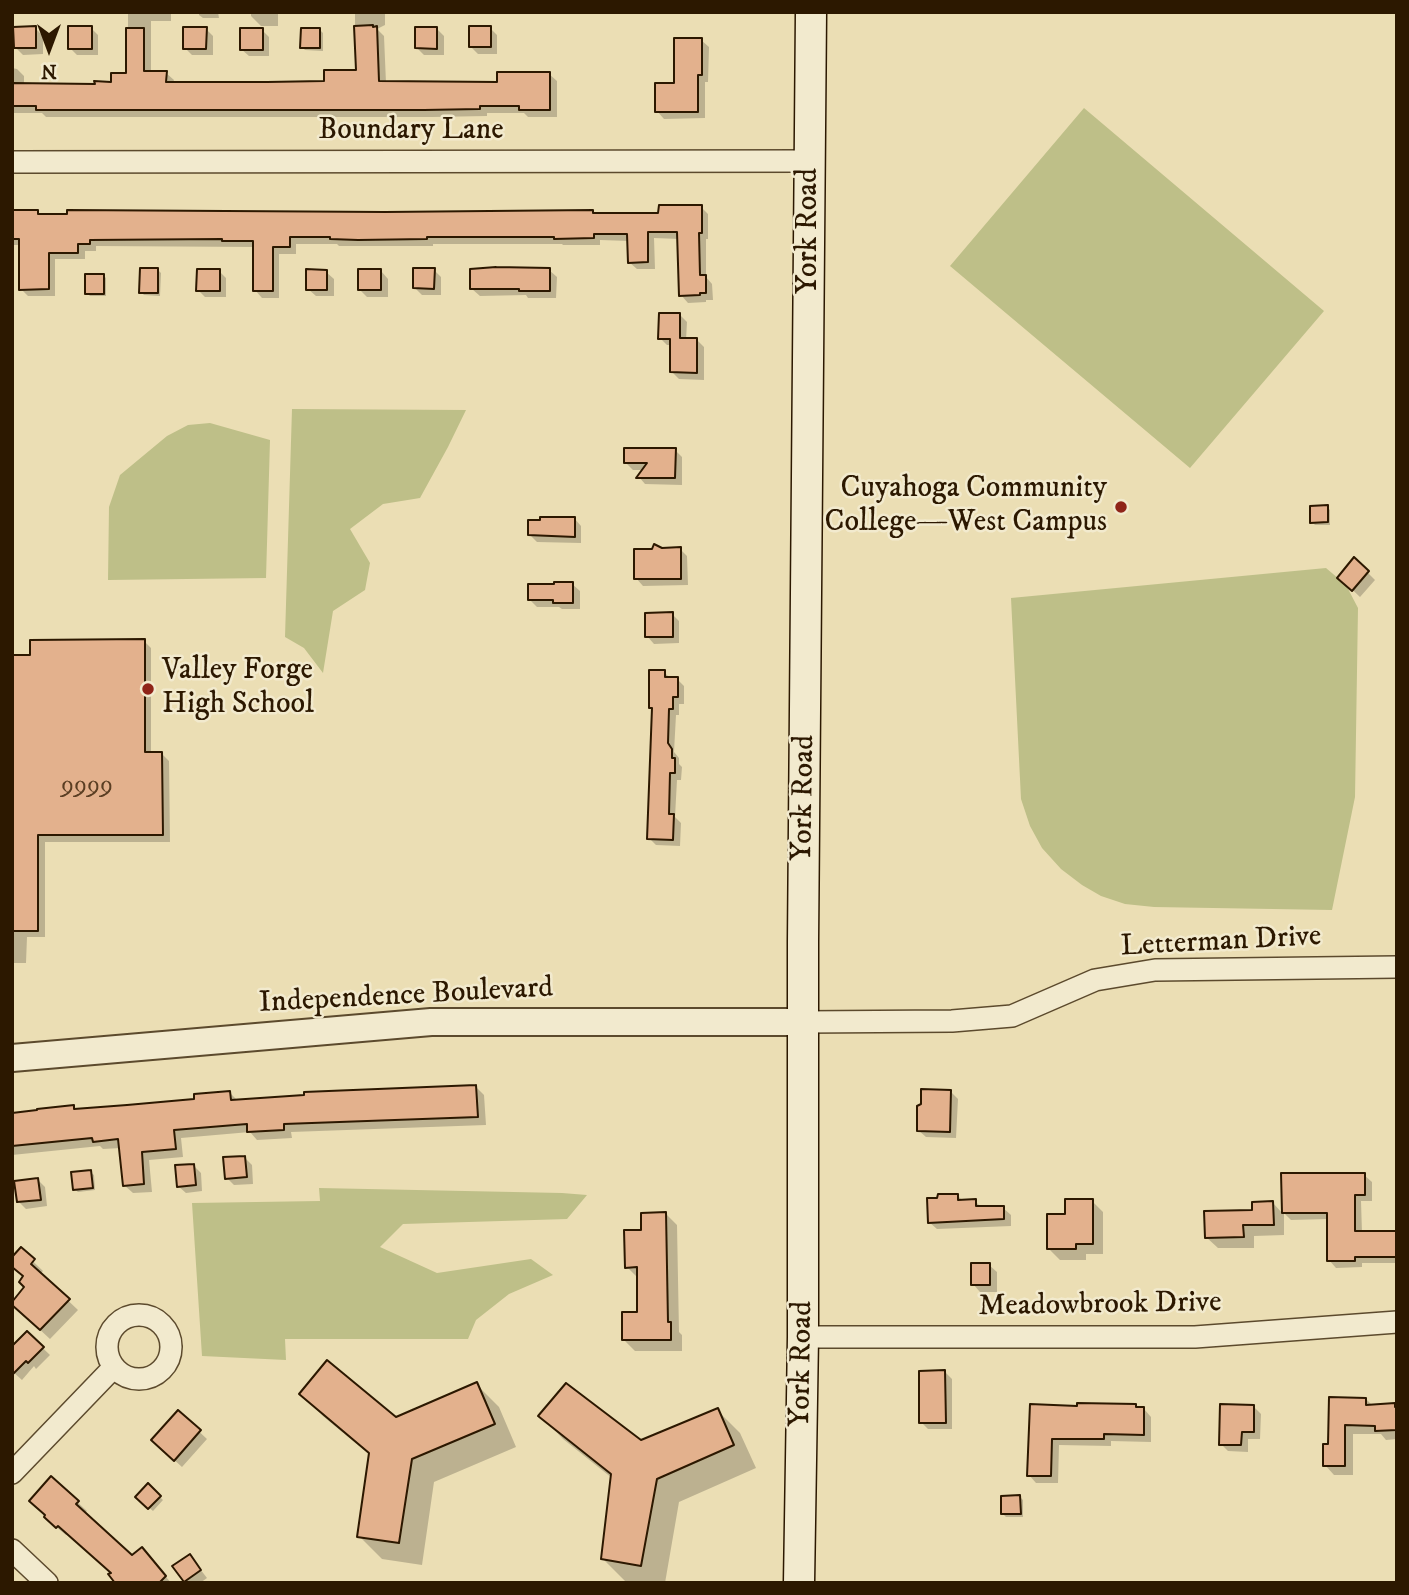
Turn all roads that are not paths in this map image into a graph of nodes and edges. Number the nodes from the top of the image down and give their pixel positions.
1 (811, 12) edge
2 (810, 161) junction
3 (12, 162) edge
4 (1397, 967) edge
5 (803, 1022) junction
6 (12, 1058) edge
7 (1397, 1322) edge
8 (803, 1337) junction
9 (114, 1367) dead end
10 (12, 1473) edge
11 (12, 1550) edge
12 (47, 1583) edge
13 (799, 1583) edge

1 - 2 main road, York Road
2 - 3 street, Boundary Lane
2 - 5 main road, York Road
4 - 5 street, Letterman Drive
5 - 6 street, Independence Boulevard
5 - 8 main road, York Road
7 - 8 street, Meadowbrook Drive
8 - 13 main road, York Road
9 - 10 street
11 - 12 street

